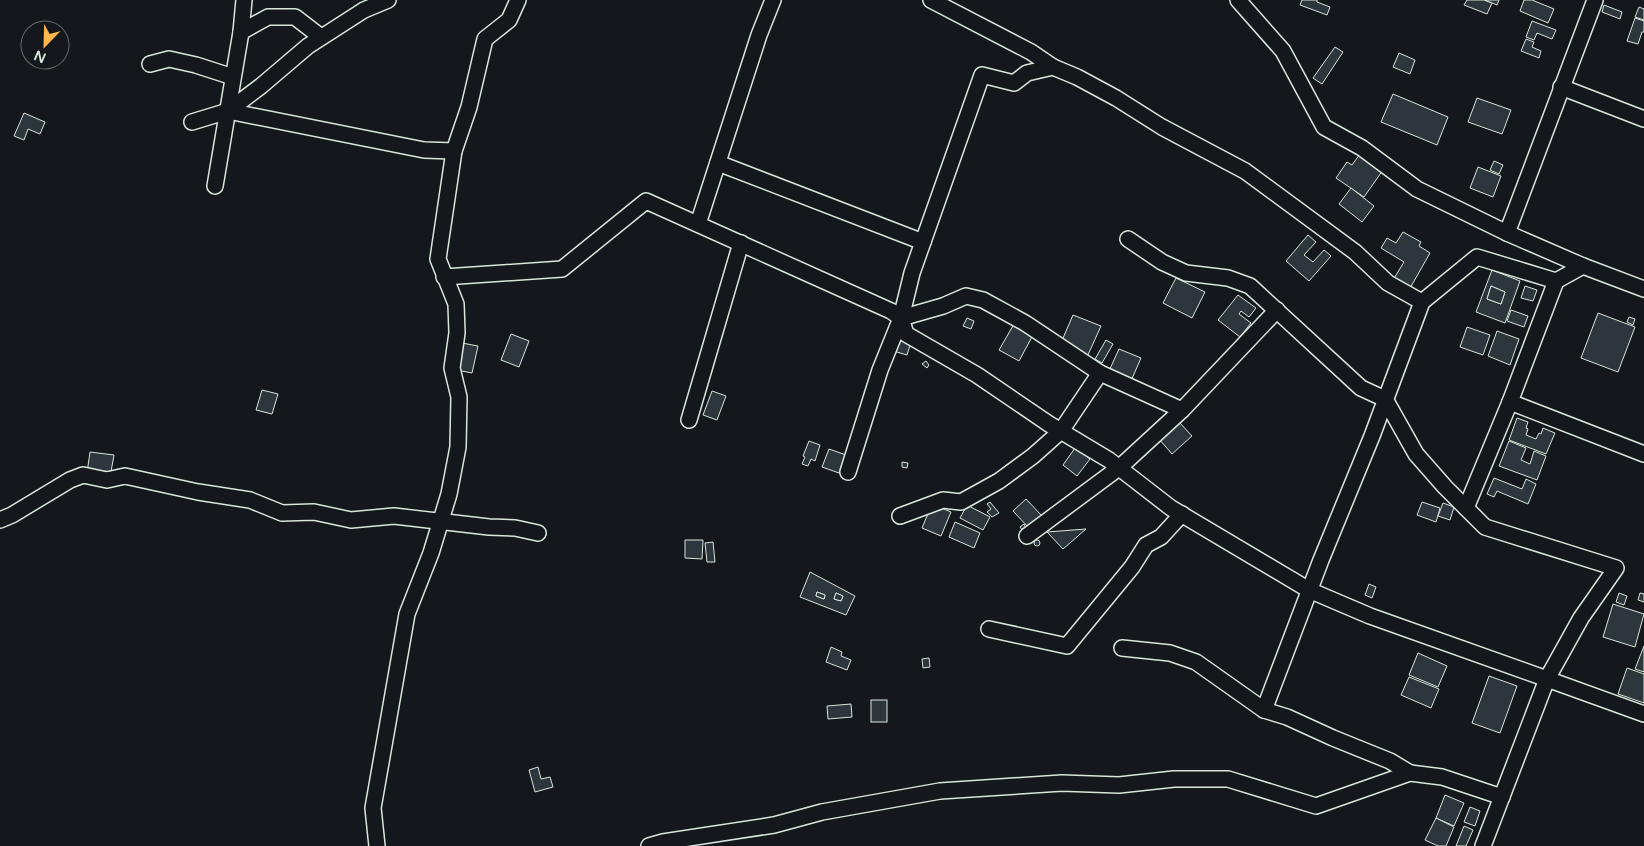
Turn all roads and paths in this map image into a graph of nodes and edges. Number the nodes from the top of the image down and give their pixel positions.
1 (244, 0) edge
2 (388, 0) edge
3 (518, 0) edge
4 (773, 0) edge
5 (931, 0) edge
6 (1238, 0) edge
7 (1595, 0) edge
8 (241, 32) junction
9 (321, 37) junction
10 (150, 64) dead end
11 (1053, 68) junction
12 (233, 77) junction
13 (1562, 88) junction
14 (228, 111) junction
15 (1644, 119) edge
16 (192, 122) dead end
17 (454, 151) junction
18 (718, 163) junction
19 (215, 186) dead end
20 (698, 224) junction
21 (1508, 234) junction
22 (1128, 239) dead end
23 (923, 242) junction
24 (741, 243) junction
25 (1583, 266) junction
26 (444, 277) junction
27 (1556, 281) junction
28 (1644, 289) edge
29 (1422, 302) junction
30 (1277, 310) junction
31 (900, 318) junction
32 (1100, 373) junction
33 (1385, 399) junction
34 (1510, 402) junction
35 (1182, 410) junction
36 (689, 420) dead end
37 (1061, 431) junction
38 (1644, 454) edge
39 (1120, 467) junction
40 (848, 472) dead end
41 (1466, 508) junction
42 (1182, 514) junction
43 (900, 516) dead end
44 (0, 520) edge
45 (441, 522) junction
46 (538, 533) dead end
47 (1027, 536) dead end
48 (1309, 590) junction
49 (989, 629) dead end
50 (1122, 648) dead end
51 (1547, 679) junction
52 (1264, 710) junction
53 (1644, 714) edge
54 (1410, 773) junction
55 (1502, 796) junction
56 (377, 846) edge
57 (650, 846) edge
58 (1483, 846) edge

1 - 8 street
2 - 9 street
3 - 17 street
4 - 18 street
5 - 11 street
6 - 21 street
7 - 13 street
8 - 9 street
8 - 12 street
9 - 14 street
10 - 12 street
11 - 23 street
11 - 29 street
12 - 14 street
13 - 15 street
13 - 21 street
14 - 16 street
14 - 17 street
14 - 19 street
17 - 26 street
18 - 20 street
18 - 23 street
20 - 24 street
20 - 26 street
21 - 25 street
22 - 30 street
23 - 31 street
24 - 31 street
24 - 36 street
25 - 27 street
25 - 28 street
26 - 45 street
27 - 29 street
27 - 34 street
29 - 33 street
30 - 33 street
30 - 35 street
31 - 32 street
31 - 37 street
31 - 40 street
32 - 35 street
32 - 37 street
33 - 41 street
33 - 48 street
34 - 38 street
34 - 41 street
35 - 39 street
37 - 39 street
37 - 43 street
39 - 42 street
39 - 47 street
41 - 51 street
42 - 48 street
42 - 49 street
44 - 45 street
45 - 46 street
45 - 56 street
48 - 51 street
48 - 52 street
50 - 52 street
51 - 53 street
51 - 55 street
52 - 54 street
54 - 55 street
54 - 57 street
55 - 58 street

